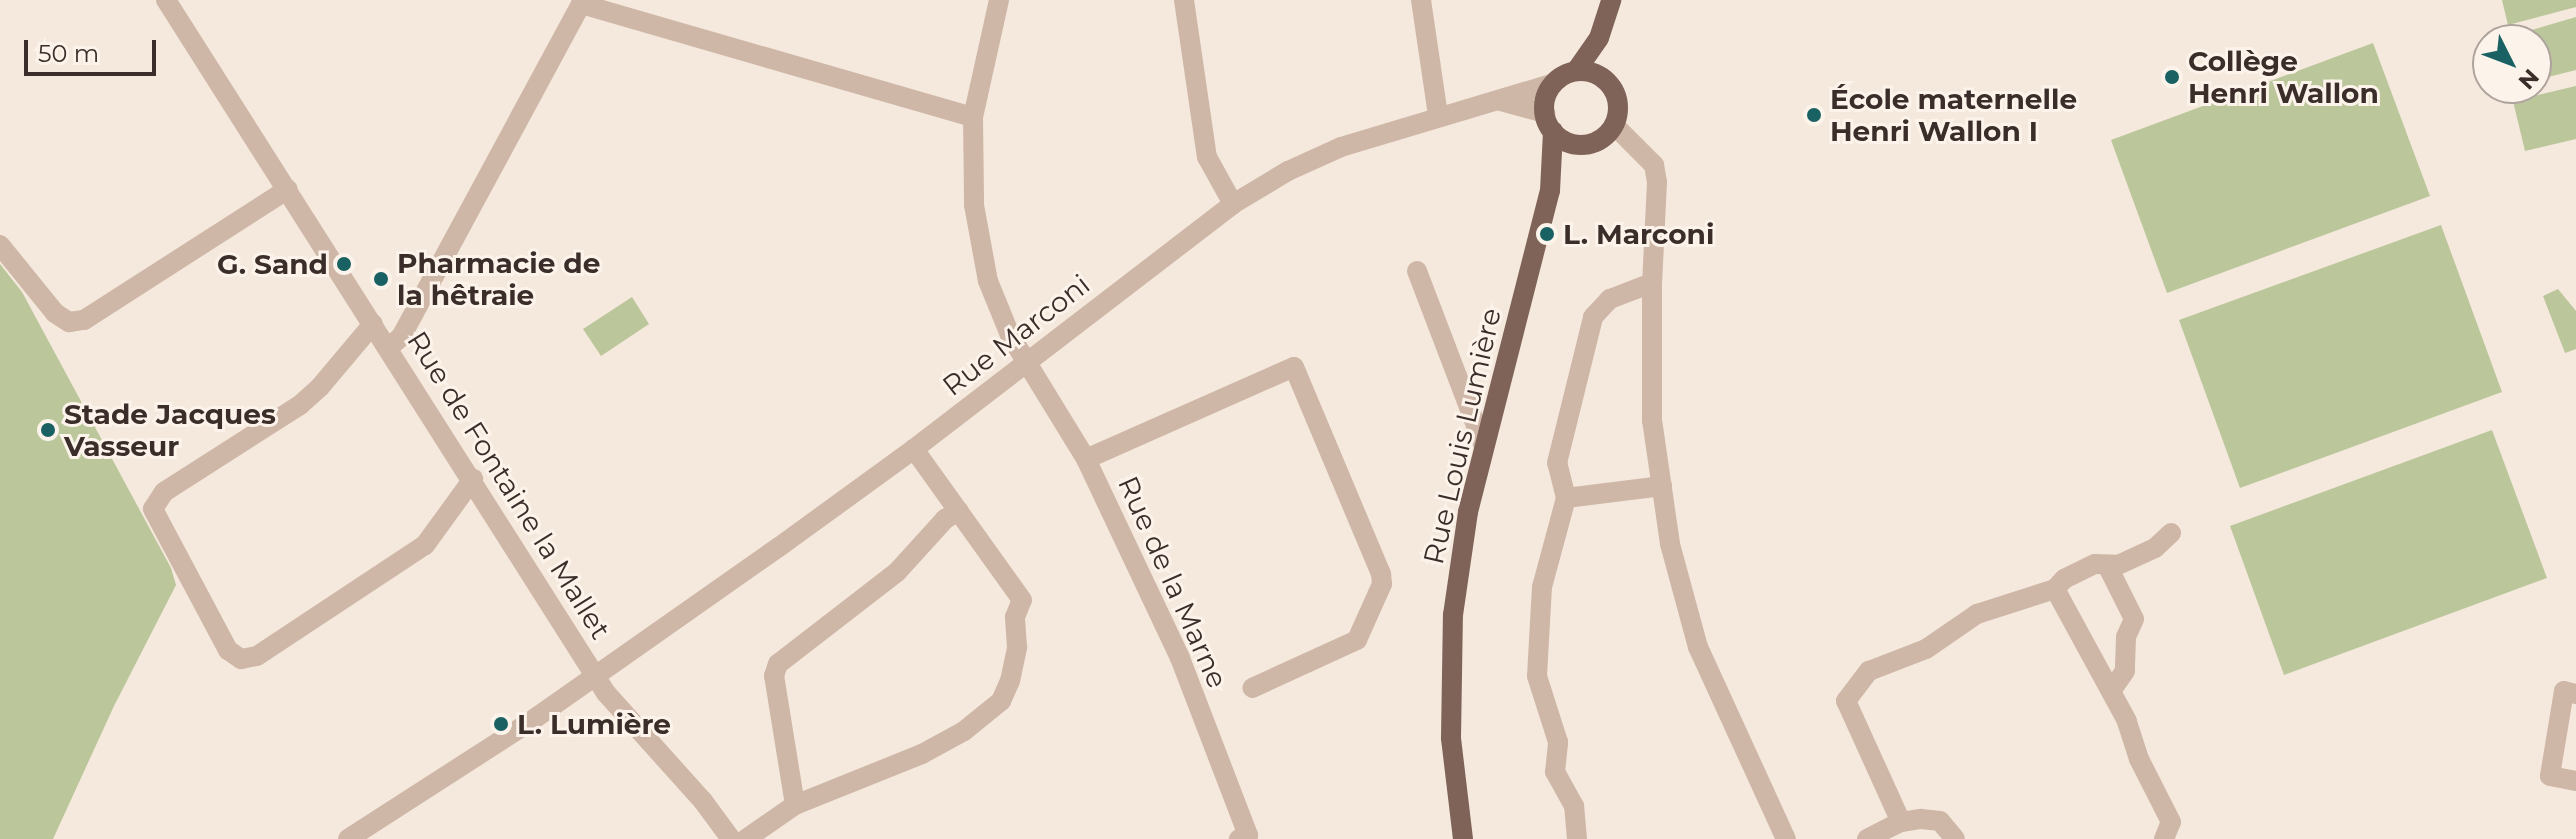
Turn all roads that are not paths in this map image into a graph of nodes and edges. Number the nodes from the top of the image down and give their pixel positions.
1 (999, 0) edge
2 (1184, 0) edge
3 (1421, 0) edge
4 (1611, 0) edge
5 (172, 2) edge
6 (582, 2) edge
7 (1599, 38) junction
8 (1576, 71) junction
9 (1602, 77) junction
10 (1554, 83) junction
11 (1501, 101) junction
12 (1438, 115) junction
13 (973, 117) junction
14 (1549, 122) junction
15 (1614, 125) junction
16 (1584, 145) junction
17 (288, 189) junction
18 (1550, 191) junction
19 (1233, 204) junction
20 (0, 245) edge
21 (1417, 271) dead end
22 (1652, 283) junction
23 (373, 324) junction
24 (389, 347) junction
25 (1029, 361) junction
26 (1484, 446) junction
27 (914, 449) junction
28 (1086, 459) junction
29 (473, 479) junction
30 (1662, 486) junction
31 (1566, 498) junction
32 (959, 511) junction
33 (2171, 533) dead end
34 (2108, 567) junction
35 (2055, 589) junction
36 (597, 676) junction
37 (1252, 688) dead end
38 (2111, 691) junction
39 (2576, 694) edge
40 (2576, 781) edge
41 (795, 805) junction
42 (1901, 822) junction
43 (1244, 837) edge
44 (348, 839) edge
45 (731, 839) edge
46 (746, 839) edge
47 (1463, 839) edge
48 (1577, 839) edge
49 (1786, 839) edge
50 (1867, 839) edge
51 (1955, 839) edge
52 (2164, 839) edge

1 - 13 street, Rue de la Marne
2 - 19 street
3 - 12 street
4 - 7 main road
5 - 17 street, Rue de Fontaine la Mallet
6 - 13 street
6 - 24 street
7 - 8 main road
7 - 9 main road
8 - 9 main road
8 - 10 main road
9 - 15 main road
10 - 11 street, Rue Marconi
10 - 14 main road
11 - 12 street, Rue Marconi
11 - 14 street, Rue Marconi
12 - 19 street, Rue Marconi
13 - 25 street, Rue de la Marne
14 - 16 main road
14 - 18 main road, Rue Louis Lumière
15 - 16 main road
15 - 22 street
16 - 18 main road, Rue Louis Lumière
17 - 20 street
17 - 23 street, Rue de Fontaine la Mallet
18 - 26 main road, Rue Louis Lumière
19 - 25 street, Rue Marconi
21 - 26 street
22 - 30 street
22 - 31 street
23 - 24 street, Rue de Fontaine la Mallet
23 - 29 street
24 - 29 street, Rue de Fontaine la Mallet
25 - 27 street, Rue Marconi
25 - 28 street, Rue de la Marne
26 - 47 main road, Rue Louis Lumière
27 - 32 street
27 - 36 street, Rue Marconi
28 - 37 street
28 - 43 street, Rue de la Marne
29 - 36 street, Rue de Fontaine la Mallet
30 - 31 street
30 - 49 street
31 - 48 street
32 - 41 street
32 - 41 street
33 - 34 street
34 - 35 street
34 - 38 street
35 - 38 street
35 - 42 street
36 - 44 street, Rue Marconi
36 - 45 street, Rue de Fontaine la Mallet
38 - 52 street
39 - 40 street
41 - 46 street
42 - 50 street
42 - 51 street

